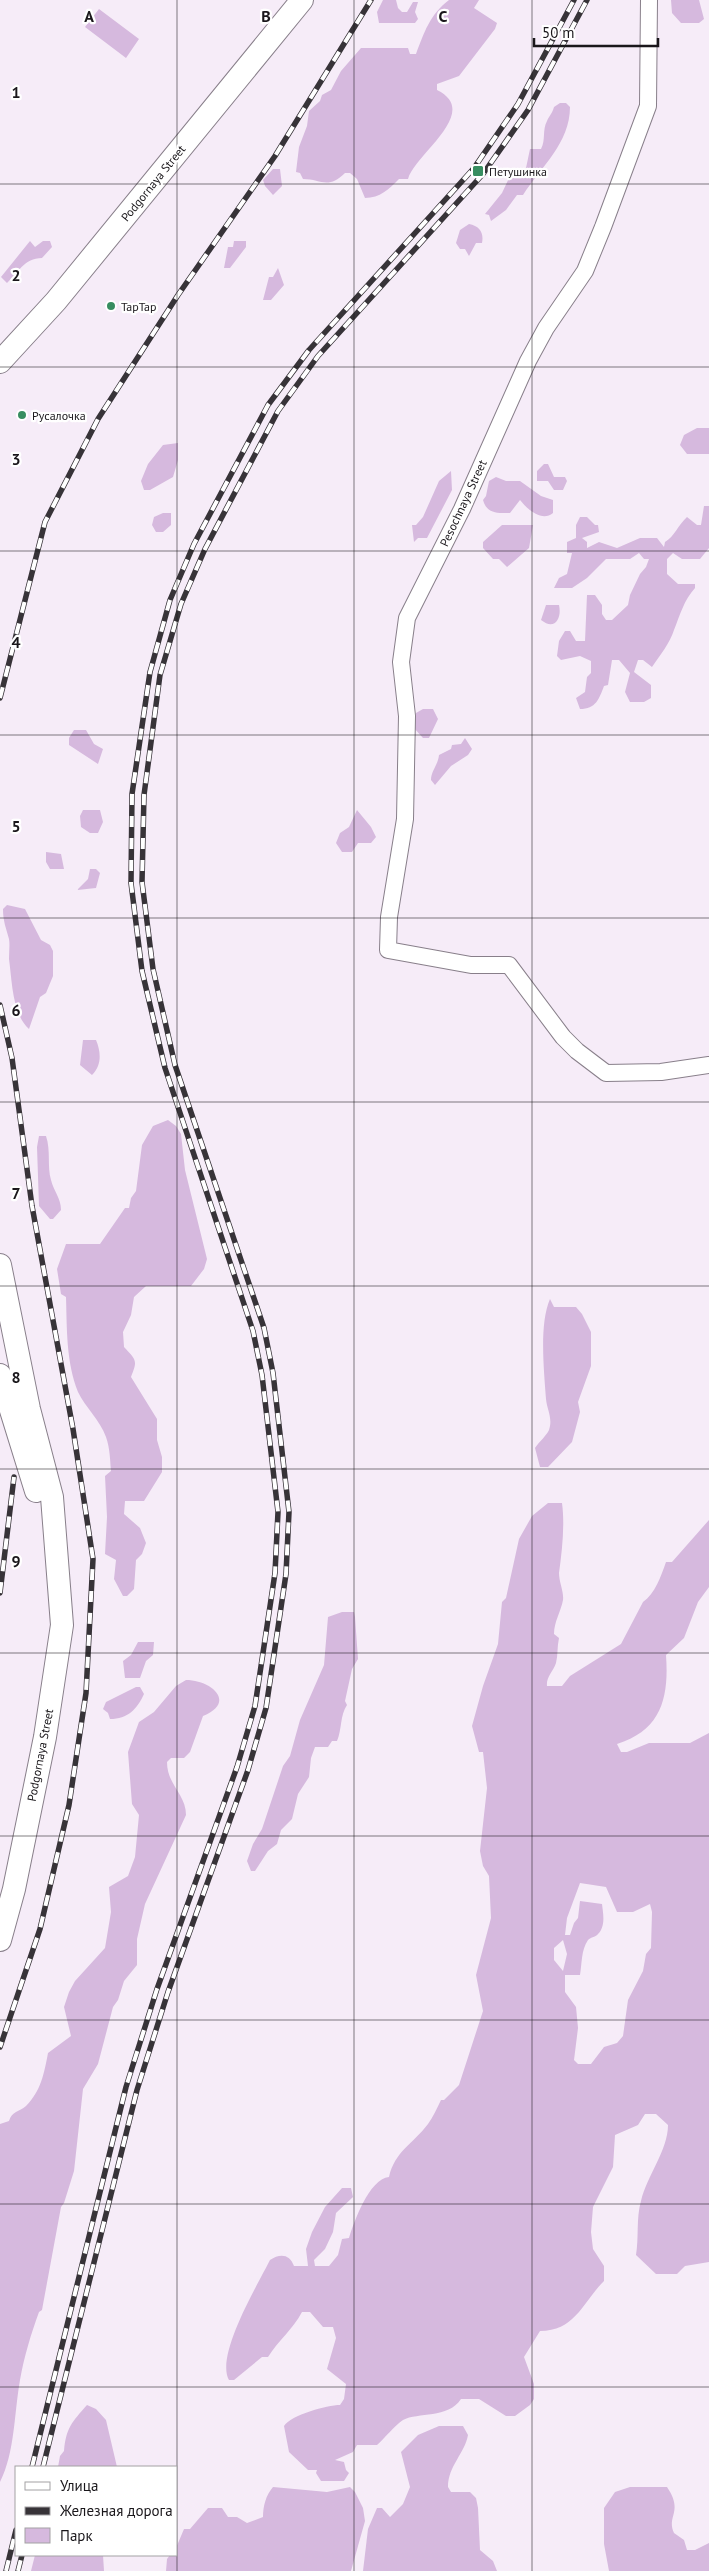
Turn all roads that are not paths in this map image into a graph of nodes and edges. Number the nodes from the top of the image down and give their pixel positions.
1 (302, 0) edge
2 (649, 0) edge
3 (0, 362) edge
4 (709, 1065) edge
5 (0, 1265) edge
6 (0, 1375) edge
7 (59, 1568) junction
8 (0, 1940) edge

1 - 3 main road, Podgornaya Street
2 - 4 street, Pesochnaya Street
5 - 7 main road, Podgornaya Street
6 - 7 main road, Podgornaya Street
7 - 8 main road, Podgornaya Street

